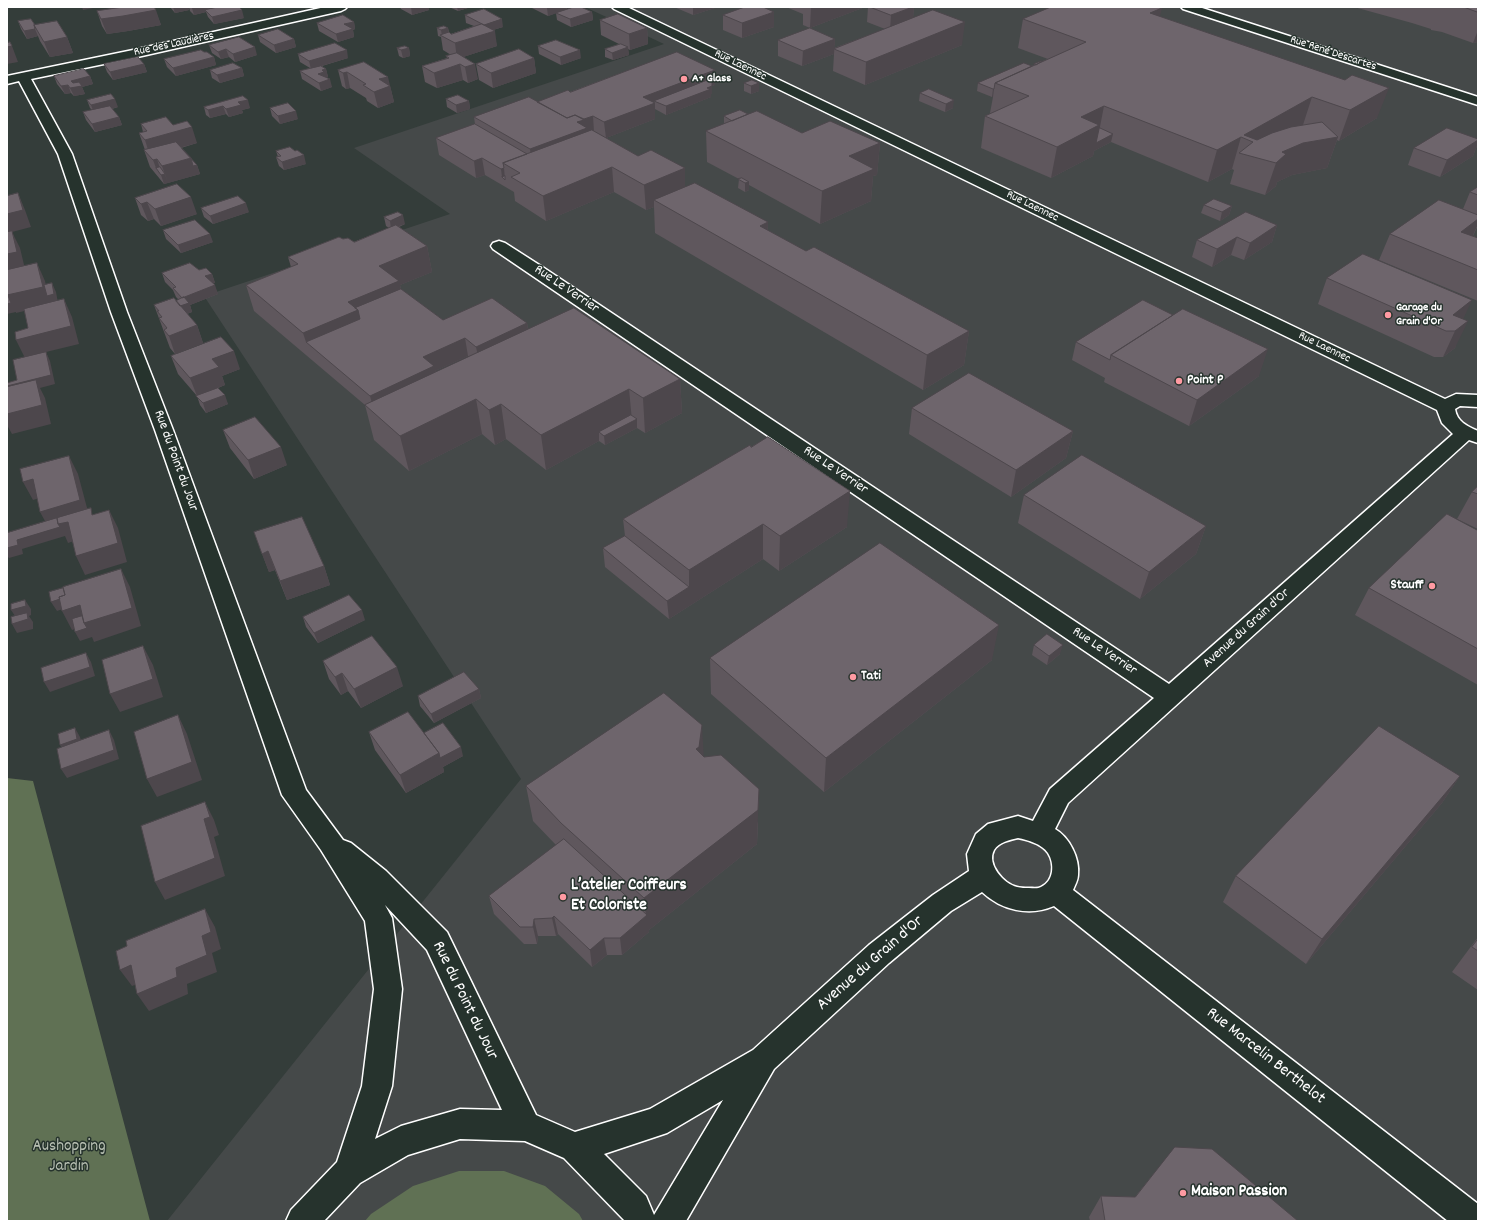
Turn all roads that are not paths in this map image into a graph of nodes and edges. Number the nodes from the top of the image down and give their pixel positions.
1 (341, 7) edge
2 (618, 7) edge
3 (1187, 7) edge
4 (279, 11) dead end
5 (290, 20) junction
6 (15, 79) edge
7 (1478, 101) edge
8 (499, 246) dead end
9 (1478, 400) edge
10 (1446, 407) junction
11 (1472, 435) edge
12 (1170, 697) junction
13 (1040, 833) junction
14 (330, 842) junction
15 (984, 876) junction
16 (1056, 892) junction
17 (763, 1060) junction
18 (525, 1126) junction
19 (575, 1147) junction
20 (349, 1172) junction
21 (302, 1221) edge
22 (641, 1221) edge
23 (668, 1221) edge
24 (1474, 1221) edge

1 - 5 street, Rue des Laudières
2 - 10 street, Rue Laennec
3 - 7 street, Rue René Descartes
4 - 5 street
5 - 6 street, Rue des Laudières
6 - 14 street, Rue du Point du Jour
8 - 12 street, Rue Le Verrier
9 - 10 street
10 - 11 street
11 - 12 street, Avenue du Grain d'Or
12 - 13 street, Avenue du Grain d'Or
13 - 15 street
13 - 16 street
14 - 18 street, Rue du Point du Jour
14 - 20 street, Rue du Point du Jour
15 - 16 street
15 - 17 street, Avenue du Grain d'Or
16 - 24 street, Rue Marcelin Berthelot
17 - 19 street, Avenue du Grain d'Or
17 - 23 street, Avenue du Grain d'Or
18 - 19 street
18 - 20 street
19 - 22 street
20 - 21 street

